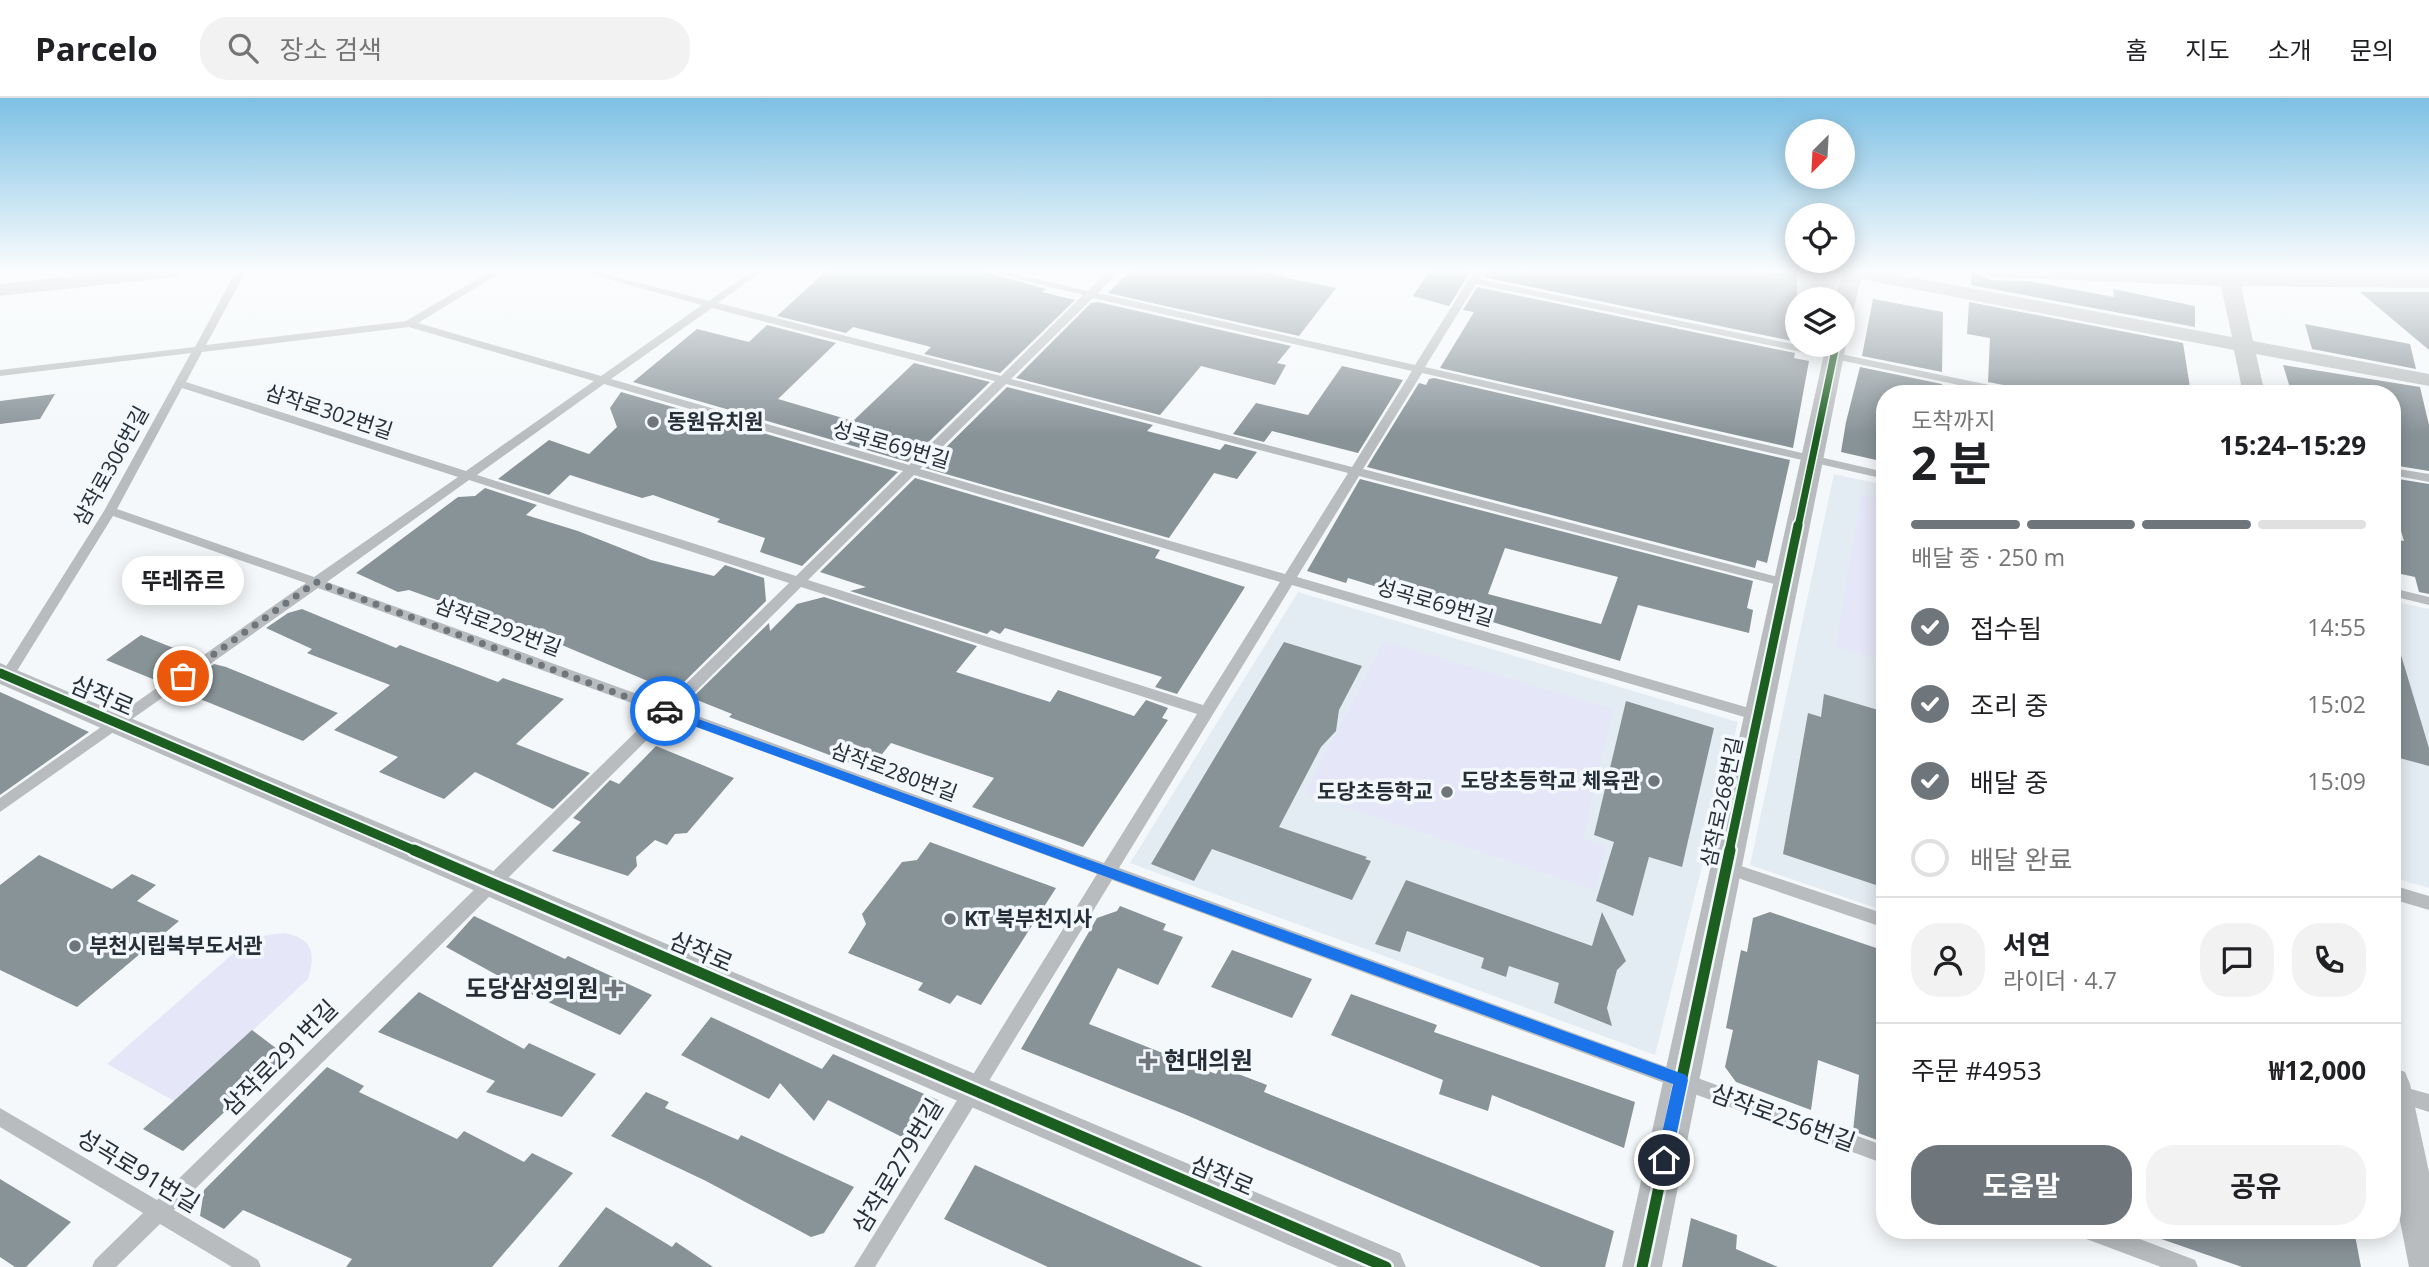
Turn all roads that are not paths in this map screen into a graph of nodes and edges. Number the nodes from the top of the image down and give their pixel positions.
1 (211, 326) edge
2 (396, 326) edge
3 (414, 326) edge
4 (680, 326) edge
5 (793, 326) edge
6 (1058, 326) edge
7 (1228, 326) edge
8 (1446, 326) edge
9 (1716, 326) edge
10 (2140, 326) edge
11 (2240, 326) edge
12 (1785, 340) edge
13 (2244, 345) junction
14 (198, 349) junction
15 (1855, 355) edge
16 (1834, 357) edge
17 (1419, 369) junction
18 (0, 373) edge
19 (1003, 380) junction
20 (2429, 380) edge
21 (600, 382) junction
22 (180, 384) junction
23 (1981, 385) edge
24 (2252, 385) edge
25 (1812, 459) junction
26 (912, 470) junction
27 (1356, 471) junction
28 (2401, 473) edge
29 (1876, 474) edge
30 (467, 476) junction
31 (2429, 478) edge
32 (110, 511) junction
33 (1288, 580) junction
34 (316, 582) junction
35 (799, 582) junction
36 (1786, 583) junction
37 (2401, 594) edge
38 (2429, 601) edge
39 (4, 675) edge
40 (666, 712) junction
41 (1207, 712) junction
42 (1758, 716) junction
43 (116, 723) junction
44 (0, 806) edge
45 (1726, 867) junction
46 (1108, 871) junction
47 (492, 884) junction
48 (2401, 895) edge
49 (2429, 903) edge
50 (1876, 918) edge
51 (1681, 1080) junction
52 (973, 1090) junction
53 (2401, 1092) edge
54 (2429, 1103) edge
55 (0, 1117) edge
56 (2401, 1129) edge
57 (1876, 1152) edge
58 (158, 1212) junction
59 (2112, 1239) edge
60 (102, 1267) edge
61 (251, 1267) edge
62 (864, 1267) edge
63 (1386, 1267) edge
64 (1642, 1267) edge
65 (2188, 1267) edge
66 (2429, 1267) edge

1 - 14 lane, 삼작로306번길
2 - 14 lane, 성곡로69번길
3 - 21 lane, 성곡로69번길
4 - 21 lane
5 - 19 lane
6 - 19 lane
7 - 17 lane
8 - 17 lane
9 - 12 lane
10 - 13 street
11 - 13 street
13 - 20 street
13 - 24 street
14 - 18 lane, 성곡로69번길
14 - 22 lane, 삼작로306번길
15 - 23 lane
16 - 25 street, 삼작로268번길
17 - 25 lane
17 - 27 lane
19 - 26 lane
19 - 27 lane
21 - 26 lane, 성곡로69번길
21 - 30 lane
22 - 30 lane, 삼작로302번길
22 - 32 lane, 삼작로306번길
25 - 29 lane
25 - 36 street, 삼작로268번길
26 - 33 lane, 성곡로69번길
26 - 35 lane
27 - 33 lane
27 - 36 lane
28 - 31 lane
30 - 34 lane
30 - 35 lane
32 - 34 lane
32 - 39 lane, 삼작로306번길
33 - 41 lane
33 - 42 lane, 성곡로69번길
34 - 40 lane, 삼작로292번길
34 - 43 lane
35 - 40 lane
35 - 41 lane
36 - 42 street, 삼작로268번길
37 - 38 lane
39 - 43 street, 삼작로
40 - 46 lane, 삼작로280번길
40 - 47 lane
41 - 46 lane
42 - 45 street, 삼작로268번길
43 - 44 lane
43 - 47 street, 삼작로
45 - 50 lane
45 - 51 street, 삼작로268번길
46 - 51 lane
46 - 52 lane
47 - 52 street, 삼작로
47 - 58 lane, 삼작로291번길
48 - 49 lane
51 - 57 lane, 삼작로256번길
51 - 64 street, 삼작로268번길
52 - 62 lane, 삼작로279번길
52 - 63 street, 삼작로
53 - 54 lane
55 - 58 lane, 성곡로91번길
56 - 66 street
58 - 60 lane, 삼작로291번길
58 - 61 lane, 성곡로91번길
59 - 65 lane

